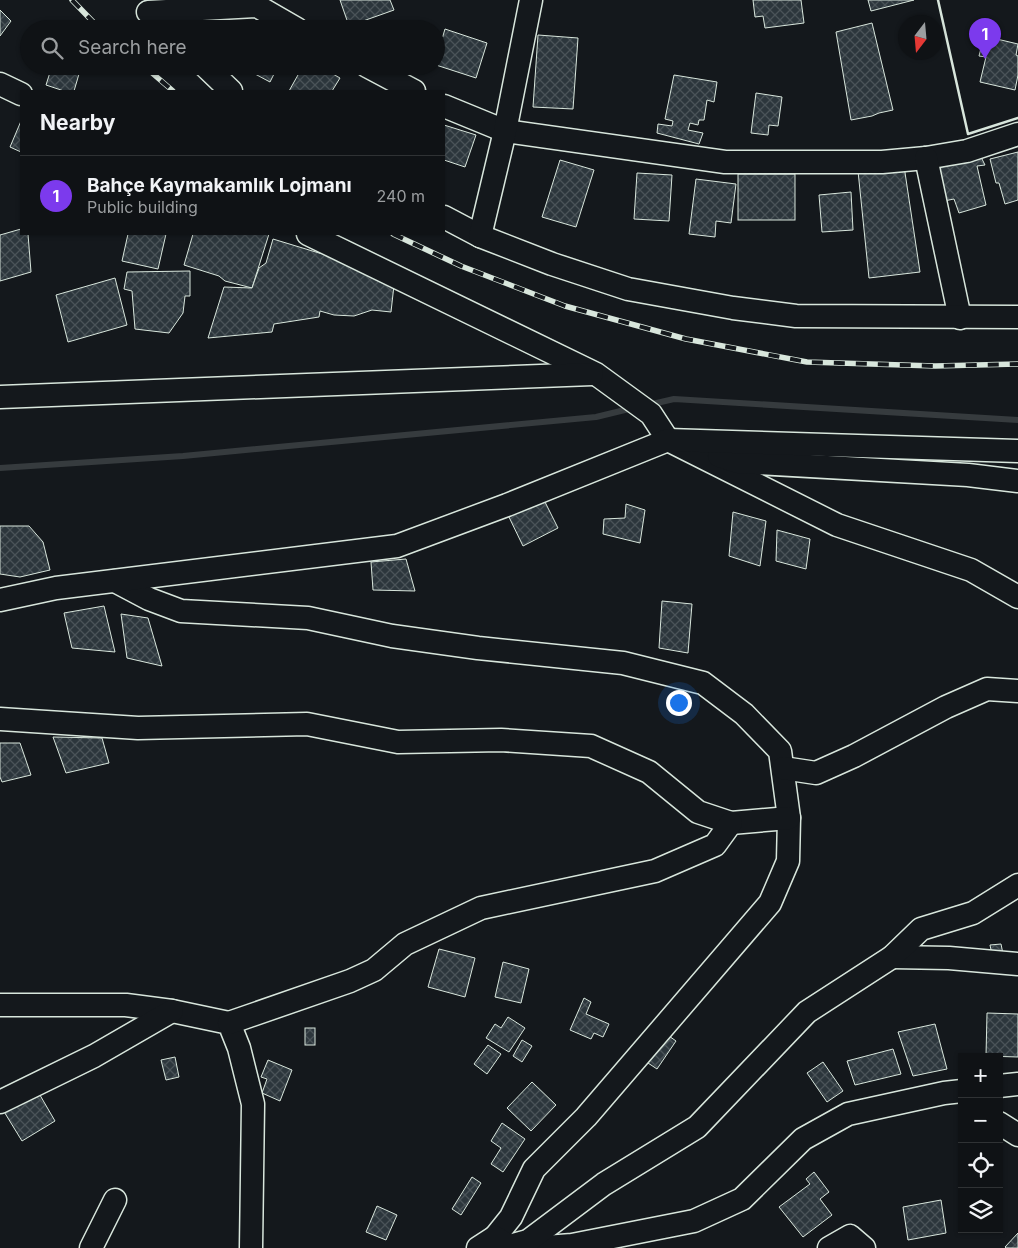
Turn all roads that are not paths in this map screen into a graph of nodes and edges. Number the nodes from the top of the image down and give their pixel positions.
1 (531, 0) edge
2 (142, 6) edge
3 (156, 20) edge
4 (281, 20) edge
5 (214, 75) edge
6 (384, 75) edge
7 (0, 84) edge
8 (230, 90) edge
9 (412, 90) edge
10 (20, 94) edge
11 (445, 106) edge
12 (506, 131) junction
13 (1018, 134) edge
14 (926, 158) junction
15 (445, 218) edge
16 (310, 235) edge
17 (480, 236) junction
18 (960, 318) junction
19 (1018, 318) edge
20 (602, 378) junction
21 (0, 397) edge
22 (668, 440) junction
23 (1018, 451) edge
24 (1018, 481) edge
25 (115, 581) junction
26 (1018, 597) edge
27 (0, 600) edge
28 (1018, 691) edge
29 (0, 719) edge
30 (783, 768) junction
31 (789, 818) junction
32 (731, 823) junction
33 (1018, 885) edge
34 (892, 957) junction
35 (1018, 964) edge
36 (0, 1005) edge
37 (172, 1011) junction
38 (229, 1023) junction
39 (1018, 1084) edge
40 (1003, 1086) edge
41 (956, 1095) edge
42 (0, 1102) edge
43 (1003, 1126) edge
44 (1018, 1135) edge
45 (115, 1200) dead end
46 (528, 1241) junction
47 (487, 1242) edge
48 (576, 1246) edge
49 (91, 1248) edge
50 (251, 1248) edge
51 (829, 1248) edge
52 (864, 1248) edge

1 - 12 street
2 - 3 street
2 - 4 street
5 - 8 street
6 - 9 street
7 - 10 street
11 - 12 street
12 - 14 street
12 - 17 street
13 - 14 street
14 - 18 street
15 - 17 street
16 - 20 street
17 - 18 street
18 - 19 street
20 - 21 street
20 - 22 street
22 - 23 street
22 - 24 street
22 - 25 street
22 - 26 street
25 - 27 street
25 - 30 street
28 - 30 street
29 - 32 street
30 - 31 street
31 - 32 street
31 - 47 street
32 - 38 street
33 - 34 street
34 - 35 street
34 - 46 street
36 - 37 street
37 - 38 street
37 - 42 street
38 - 50 street
39 - 40 street
41 - 48 street
43 - 44 street
45 - 49 street
46 - 47 street
46 - 48 street
51 - 52 street

